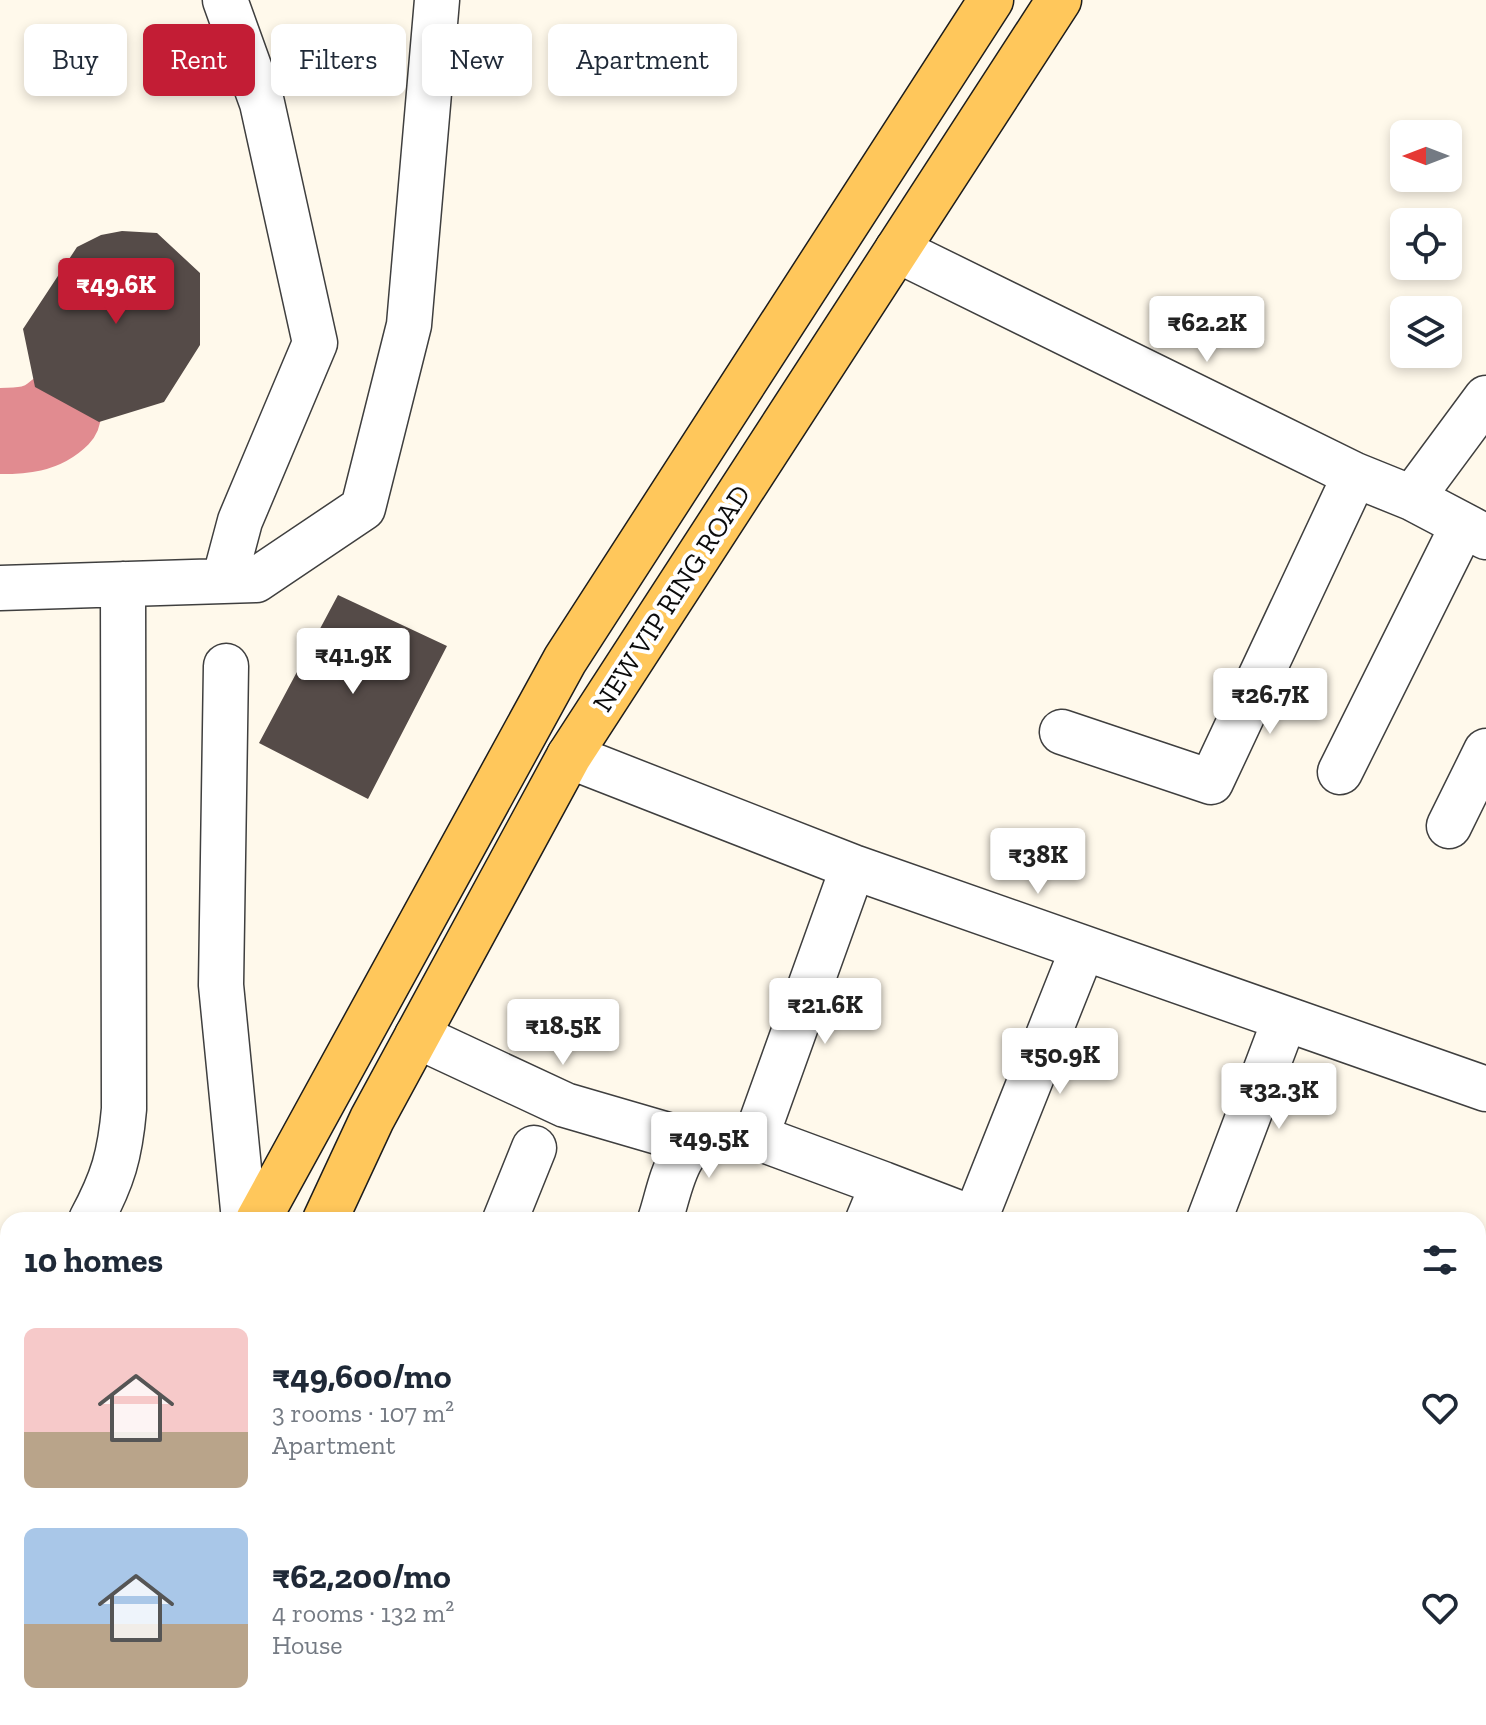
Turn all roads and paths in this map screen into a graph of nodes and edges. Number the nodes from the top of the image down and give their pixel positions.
1 (225, 0) edge
2 (437, 0) edge
3 (991, 0) edge
4 (1059, 0) edge
5 (897, 250) junction
6 (821, 264) junction
7 (870, 291) junction
8 (1486, 398) edge
9 (1355, 475) junction
10 (1412, 498) junction
11 (1474, 531) edge
12 (224, 581) junction
13 (123, 584) junction
14 (0, 588) edge
15 (226, 666) dead end
16 (1062, 732) dead end
17 (1486, 751) edge
18 (569, 756) junction
19 (1340, 772) dead end
20 (1449, 826) dead end
21 (853, 867) junction
22 (1083, 948) junction
23 (1285, 1019) junction
24 (417, 1036) junction
25 (1486, 1089) edge
26 (756, 1137) junction
27 (692, 1142) junction
28 (534, 1148) dead end
29 (876, 1202) edge
30 (95, 1212) edge
31 (243, 1212) edge
32 (262, 1212) edge
33 (329, 1212) edge
34 (508, 1212) edge
35 (663, 1212) edge
36 (932, 1212) edge
37 (979, 1212) edge
38 (1212, 1212) edge

1 - 12 street
2 - 12 street
3 - 6 main road, NEW VIP RING ROAD
4 - 5 main road, NEW VIP RING ROAD
5 - 7 main road, NEW VIP RING ROAD
5 - 9 street
6 - 7 main road
6 - 32 main road, NEW VIP RING ROAD
7 - 18 main road, NEW VIP RING ROAD
8 - 10 street
9 - 10 street
9 - 16 street
10 - 11 street
11 - 19 street
12 - 13 street
13 - 14 street
13 - 30 street
15 - 31 street
17 - 20 street
18 - 21 street
18 - 24 main road, NEW VIP RING ROAD
21 - 22 street
21 - 26 street
22 - 23 street
22 - 37 street
23 - 25 street
23 - 38 street
24 - 27 street
24 - 33 main road, NEW VIP RING ROAD
26 - 27 street
26 - 29 street
27 - 35 street
28 - 34 street
29 - 36 street

